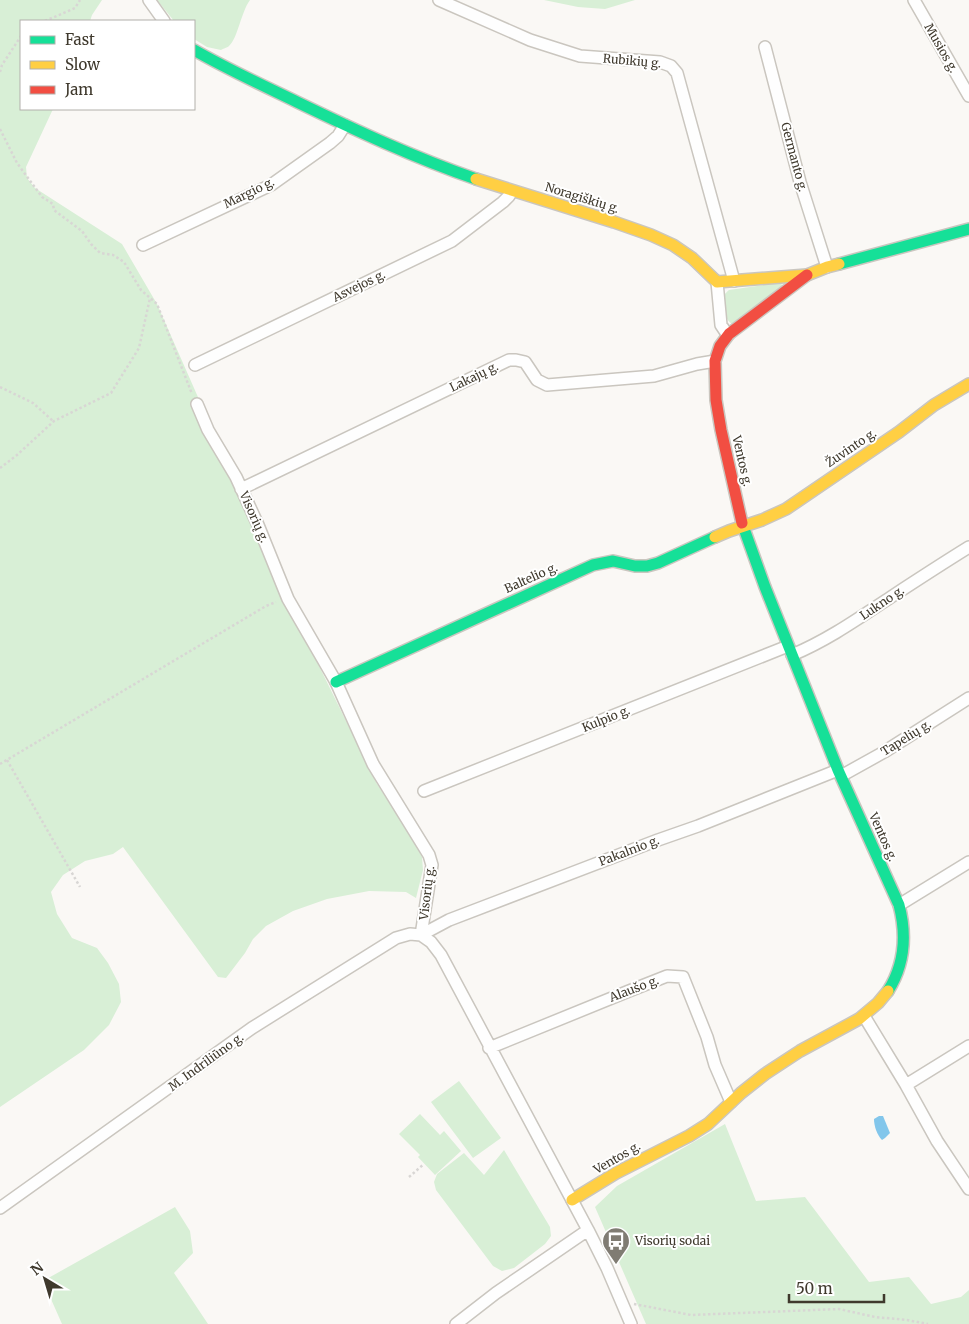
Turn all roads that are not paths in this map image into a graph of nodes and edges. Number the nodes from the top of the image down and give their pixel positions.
1 (149, 0) edge
2 (439, 0) edge
3 (914, 0) edge
4 (163, 20) edge
5 (765, 47) dead end
6 (195, 51) edge
7 (969, 96) edge
8 (345, 125) junction
9 (512, 191) junction
10 (969, 229) edge
11 (142, 245) dead end
12 (827, 267) junction
13 (807, 275) junction
14 (734, 281) junction
15 (717, 282) junction
16 (729, 334) junction
17 (715, 361) junction
18 (195, 365) dead end
19 (969, 384) edge
20 (197, 404) road end
21 (241, 488) junction
22 (743, 526) junction
23 (969, 547) edge
24 (790, 650) junction
25 (336, 682) junction
26 (969, 698) edge
27 (840, 773) junction
28 (424, 791) dead end
29 (969, 862) edge
30 (899, 905) junction
31 (421, 935) junction
32 (864, 1016) junction
33 (969, 1046) edge
34 (490, 1048) junction
35 (906, 1085) junction
36 (731, 1102) junction
37 (969, 1189) edge
38 (572, 1200) junction
39 (0, 1208) edge
40 (588, 1230) junction
41 (456, 1324) edge
42 (631, 1324) edge

1 - 4 street
2 - 14 street, Rubikių g.
3 - 7 street, Musios g.
5 - 12 street, Germanto g.
6 - 8 street, Noragiškių g.
8 - 9 street, Noragiškių g.
8 - 11 street, Margio g.
9 - 15 street, Noragiškių g.
9 - 18 street, Asvejos g.
10 - 12 street
12 - 13 street
13 - 14 street
13 - 16 street, Ventos g.
14 - 15 street
15 - 16 street
16 - 17 street, Ventos g.
17 - 21 street, Lakajų g.
17 - 22 street, Ventos g.
19 - 22 street, Žuvinto g.
20 - 21 street, Visorių g.
21 - 25 street, Visorių g.
22 - 24 street, Ventos g.
22 - 25 street, Baltelio g.
23 - 24 street, Lukno g.
24 - 27 street, Ventos g.
24 - 28 street, Kulpio g.
25 - 31 street, Visorių g.
26 - 27 street, Tapelių g.
27 - 30 street, Ventos g.
27 - 31 street, Pakalnio g.
29 - 30 street
30 - 32 street, Ventos g.
31 - 34 street, Visorių g.
31 - 39 street, M. Indriliūno g.
32 - 35 street
32 - 36 street, Ventos g.
33 - 35 street
34 - 36 street, Alaušo g.
34 - 38 street, Visorių g.
35 - 37 street
36 - 38 street, Ventos g.
38 - 40 street, Visorių g.
40 - 41 street
40 - 42 street, Visorių g.

